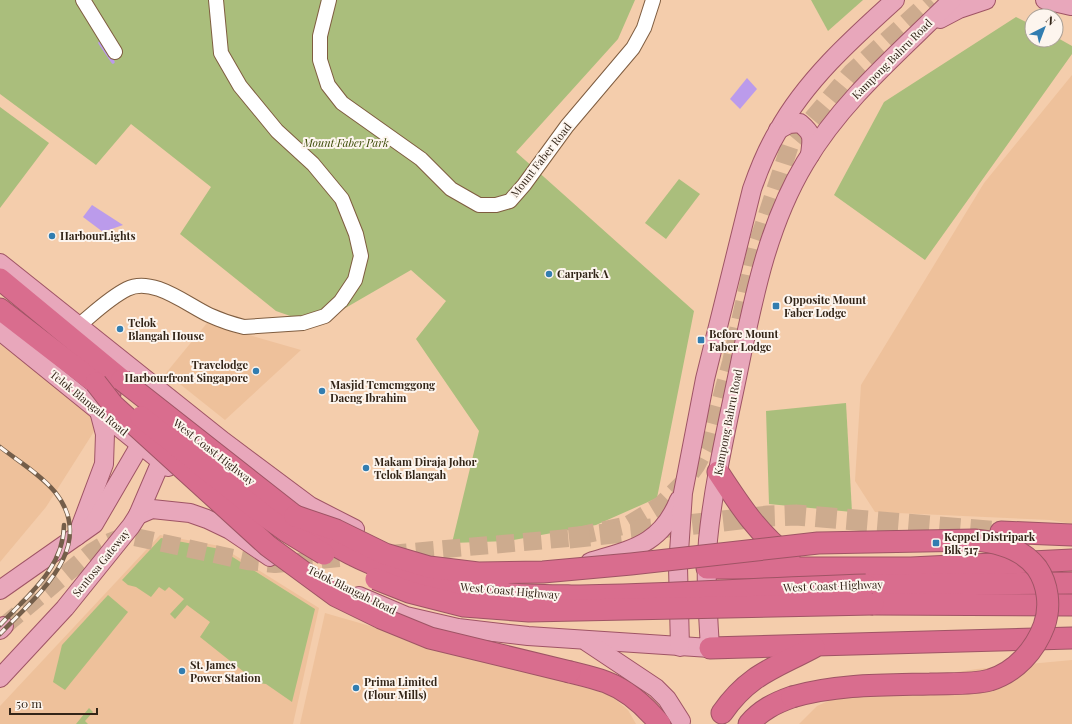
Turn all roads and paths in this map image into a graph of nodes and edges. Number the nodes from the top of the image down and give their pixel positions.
1 (83, 0) edge
2 (216, 0) edge
3 (329, 0) edge
4 (653, 0) edge
5 (895, 0) edge
6 (952, 0) edge
7 (986, 0) edge
8 (1045, 0) edge
9 (1067, 4) edge
10 (925, 27) junction
11 (115, 52) dead end
12 (778, 130) junction
13 (810, 155) junction
14 (0, 263) edge
15 (0, 279) edge
16 (0, 309) edge
17 (78, 326) junction
18 (0, 331) edge
19 (148, 382) junction
20 (96, 383) junction
21 (99, 410) junction
22 (167, 429) junction
23 (223, 442) junction
24 (140, 445) junction
25 (160, 461) junction
26 (718, 472) junction
27 (683, 493) junction
28 (138, 515) junction
29 (295, 516) junction
30 (1001, 532) tunnel mouth
31 (1072, 535) edge
32 (77, 537) junction
33 (1072, 560) edge
34 (580, 566) junction
35 (803, 566) junction
36 (678, 567) junction
37 (707, 568) junction
38 (1072, 583) edge
39 (341, 588) junction
40 (0, 590) edge
41 (1072, 605) edge
42 (1072, 638) edge
43 (584, 640) junction
44 (817, 645) junction
45 (680, 647) junction
46 (710, 648) junction
47 (0, 678) edge
48 (722, 713) dead end
49 (681, 720) dead end
50 (660, 724) edge
51 (749, 724) edge

1 - 11 street
2 - 17 street
3 - 4 street, Mount Faber Road
5 - 12 main road
6 - 10 main road, Kampong Bahru Road
7 - 10 main road
8 - 9 main road
10 - 13 main road, Kampong Bahru Road
12 - 13 main road
12 - 27 main road
13 - 26 main road, Kampong Bahru Road
14 - 17 main road
15 - 29 highway, West Coast Highway, bridge
16 - 20 highway, West Coast Highway
17 - 19 main road
18 - 21 main road, Telok Blangah Road
19 - 22 main road, Sentosa Gateway
19 - 23 main road
20 - 41 highway, West Coast Highway, bridge
20 - 50 highway, bridge
21 - 24 main road, Telok Blangah Road
21 - 32 main road
22 - 23 main road
22 - 24 main road
22 - 25 main road, Sentosa Gateway
23 - 34 main road
24 - 25 main road, Telok Blangah Road
24 - 32 main road
25 - 28 main road, Sentosa Gateway
25 - 39 main road, Telok Blangah Road
26 - 35 highway
26 - 37 main road, Kampong Bahru Road
27 - 34 main road
27 - 36 main road
28 - 39 main road
28 - 47 main road, Sentosa Gateway
29 - 38 highway, West Coast Highway, bridge
29 - 51 highway, bridge
30 - 31 highway
32 - 40 main road
33 - 35 highway
34 - 36 main road
35 - 37 highway
36 - 37 main road
36 - 45 main road
37 - 46 main road, Kampong Bahru Road
39 - 43 main road, Telok Blangah Road
42 - 44 highway
43 - 45 main road, Telok Blangah Road
43 - 49 main road
44 - 46 highway
44 - 48 highway
45 - 46 main road, Telok Blangah Road

